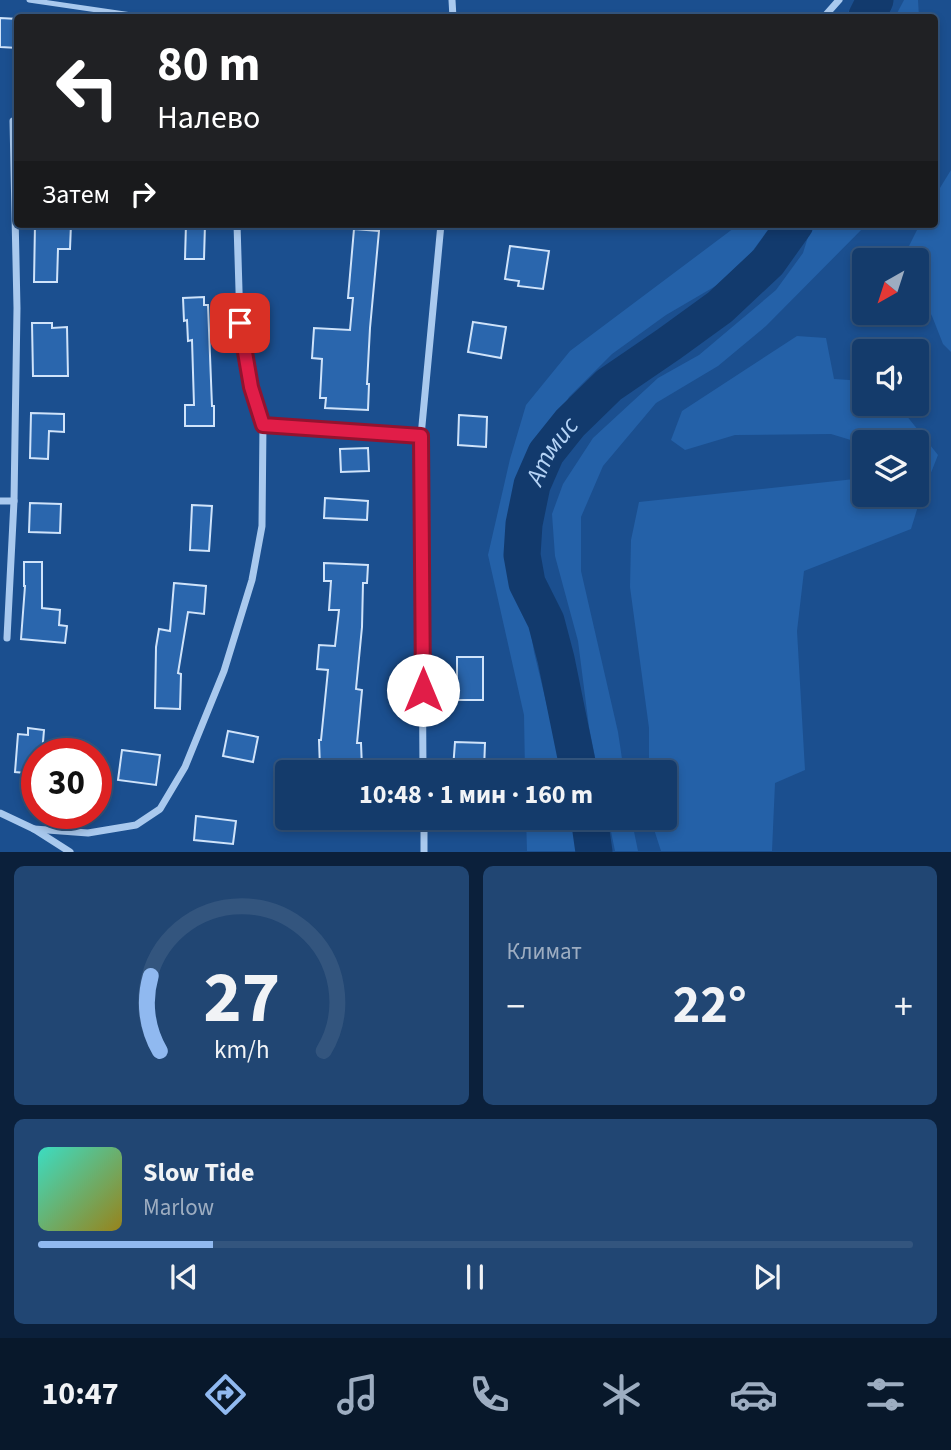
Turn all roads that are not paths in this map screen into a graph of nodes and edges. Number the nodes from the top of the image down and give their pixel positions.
1 (29, 0) edge
2 (839, 0) edge
3 (125, 14) edge
4 (827, 14) edge
5 (13, 121) dead end
6 (14, 158) edge
7 (16, 228) edge
8 (237, 228) edge
9 (442, 228) edge
10 (263, 425) junction
11 (421, 436) junction
12 (0, 501) edge
13 (14, 501) junction
14 (7, 638) dead end
15 (424, 760) edge
16 (0, 813) edge
17 (21, 823) edge
18 (112, 828) edge
19 (34, 829) joint
20 (109, 829) edge
21 (424, 830) edge
22 (70, 852) edge
23 (424, 852) edge

1 - 3 lane
2 - 4 street
5 - 6 street
7 - 13 street
8 - 10 street
9 - 11 street
10 - 11 street
10 - 18 street
11 - 15 street
12 - 13 street
13 - 14 street
16 - 17 street
19 - 20 street
19 - 22 street
21 - 23 street

